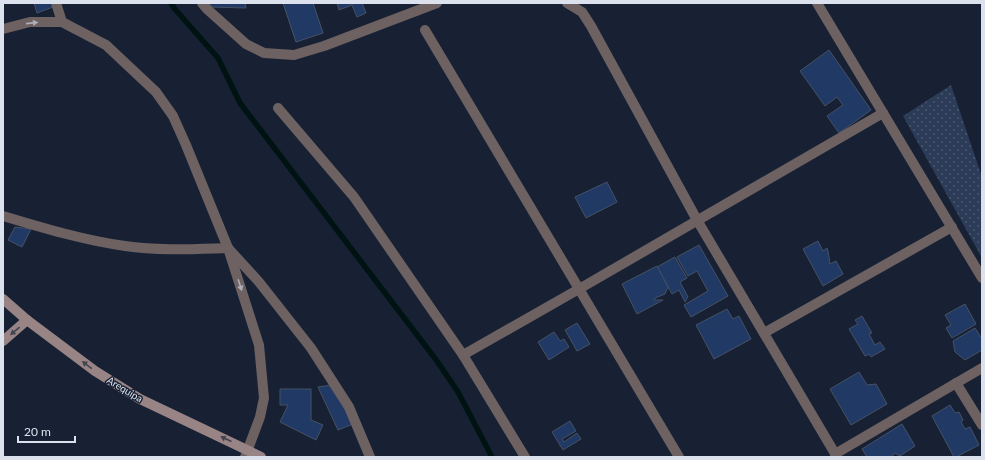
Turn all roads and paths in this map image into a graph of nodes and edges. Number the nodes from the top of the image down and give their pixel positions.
1 (56, 3) edge
2 (202, 3) edge
3 (437, 3) edge
4 (567, 3) edge
5 (817, 3) edge
6 (582, 7) edge
7 (62, 22) junction
8 (3, 30) edge
9 (425, 30) dead end
10 (278, 108) dead end
11 (883, 113) junction
12 (3, 216) edge
13 (697, 220) junction
14 (952, 227) junction
15 (228, 248) junction
16 (982, 278) edge
17 (579, 289) junction
18 (3, 298) edge
19 (27, 320) junction
20 (764, 333) junction
21 (3, 341) edge
22 (463, 355) junction
23 (982, 368) edge
24 (956, 383) junction
25 (982, 425) edge
26 (246, 453) edge
27 (836, 456) edge
28 (261, 457) edge
29 (370, 457) edge
30 (524, 457) edge
31 (679, 457) edge

1 - 7 street
2 - 3 street
4 - 6 street
5 - 11 street
6 - 13 street
8 -> 7 street
7 - 15 street
9 - 17 street
10 - 22 street
11 - 13 street
11 - 14 street
12 - 15 street
13 - 17 street
13 - 20 street
14 - 16 street
14 - 20 street
15 -> 26 street
15 - 29 street
17 - 22 street
17 - 31 street
18 - 19 street, Arequipa
19 -> 21 street
26 -> 19 street, Arequipa
20 - 27 street
22 - 30 street
23 - 24 street
24 - 25 street
24 - 27 street
26 - 28 street, Arequipa

